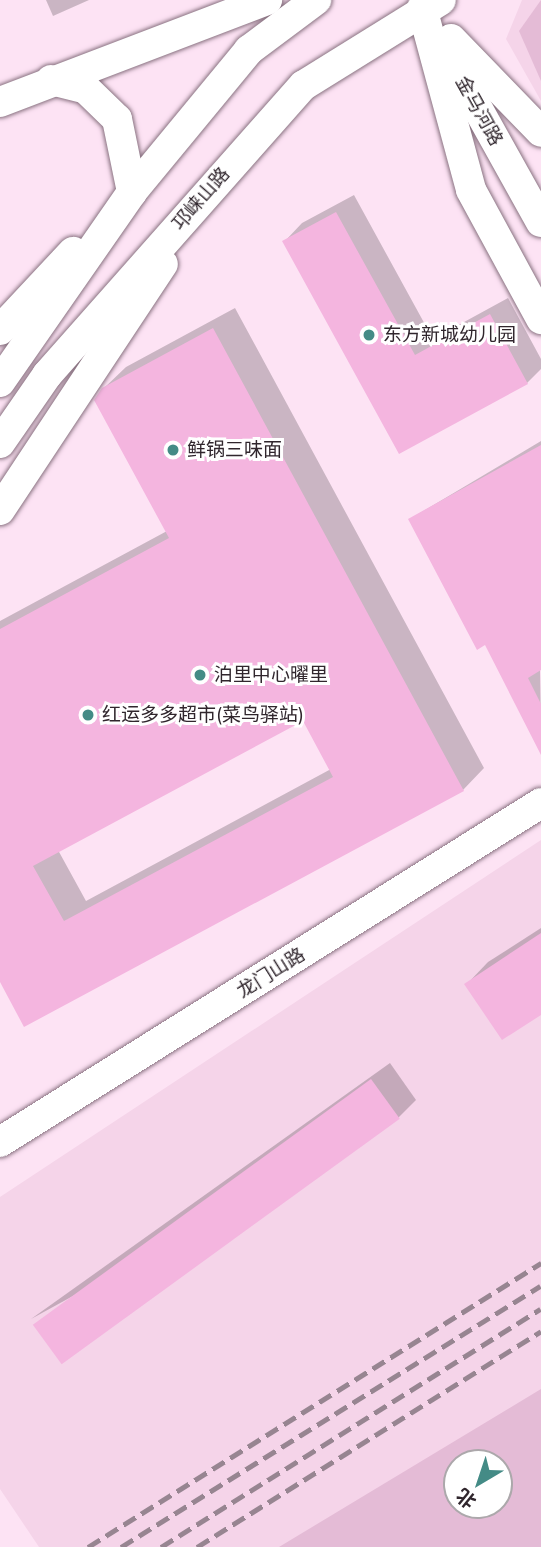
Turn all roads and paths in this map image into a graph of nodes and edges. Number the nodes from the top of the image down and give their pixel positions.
1 (267, 0) edge
2 (316, 0) edge
3 (426, 3) edge
4 (51, 80) junction
5 (0, 102) edge
6 (541, 132) edge
7 (218, 178) junction
8 (132, 192) junction
9 (541, 222) edge
10 (541, 319) edge
11 (0, 330) edge
12 (0, 382) edge
13 (0, 443) edge
14 (0, 510) edge
15 (541, 803) edge
16 (0, 1142) edge

1 - 4 street
2 - 8 street
3 - 6 street
3 - 7 street, 邛崃山路
3 - 9 street, 金马河路
3 - 10 street
4 - 5 street
4 - 8 street
7 - 13 street, 邛崃山路
7 - 14 street
8 - 11 street
8 - 12 street
15 - 16 street, 龙门山路

